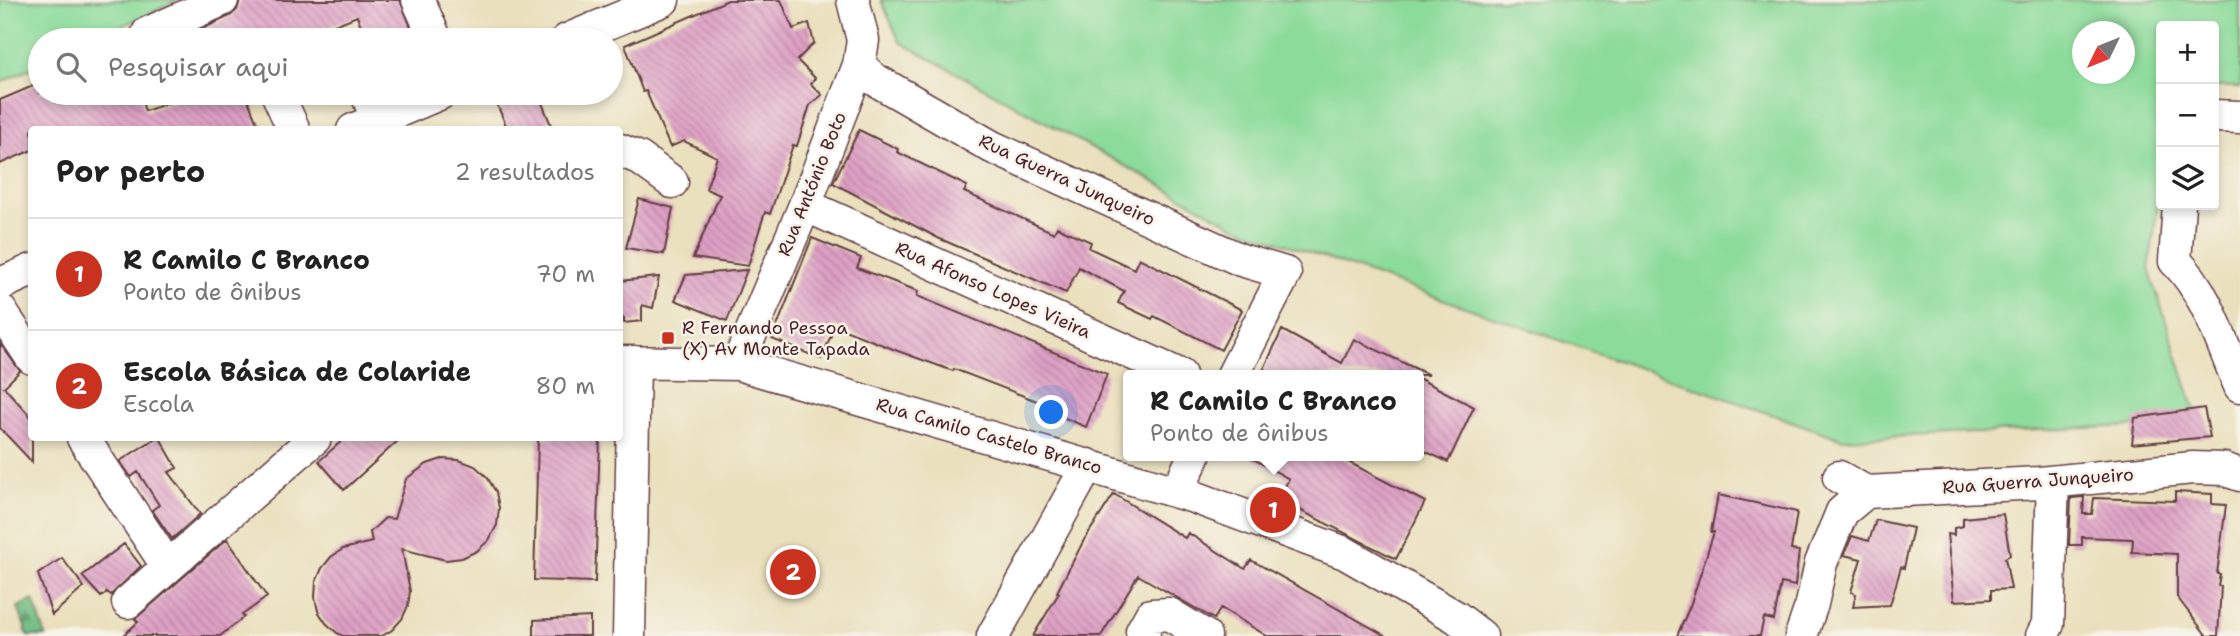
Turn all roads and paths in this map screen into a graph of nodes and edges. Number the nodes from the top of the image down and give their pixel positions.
1 (222, 0) edge
2 (418, 0) edge
3 (663, 0) edge
4 (853, 0) edge
5 (159, 28) edge
6 (431, 28) edge
7 (596, 28) edge
8 (859, 65) junction
9 (283, 105) edge
10 (398, 105) edge
11 (366, 114) edge
12 (2219, 116) edge
13 (2240, 117) edge
14 (292, 126) edge
15 (623, 151) edge
16 (672, 182) dead end
17 (805, 205) junction
18 (2179, 210) edge
19 (28, 272) edge
20 (0, 282) edge
21 (0, 310) edge
22 (28, 352) edge
23 (627, 362) edge
24 (738, 364) junction
25 (1169, 370) edge
26 (1236, 370) edge
27 (2240, 386) edge
28 (85, 441) edge
29 (301, 442) edge
30 (1192, 461) edge
31 (1088, 465) junction
32 (2240, 475) edge
33 (2053, 482) junction
34 (1177, 492) junction
35 (168, 567) junction
36 (128, 602) dead end
37 (629, 636) edge
38 (993, 636) edge
39 (1144, 636) edge
40 (1205, 636) edge
41 (1481, 636) edge
42 (1801, 636) edge
43 (2042, 636) edge

1 - 5 street
2 - 6 street
3 - 7 street
4 - 8 street, Rua António Boto
8 - 17 street, Rua António Boto
8 - 26 street, Rua Guerra Junqueiro
9 - 14 street
10 - 11 street
12 - 13 street
15 - 16 street
17 - 24 street, Rua António Boto
17 - 25 street, Rua Afonso Lopes Vieira
18 - 27 street
19 - 20 street
21 - 22 street
23 - 24 street, Rua Camilo Castelo Branco
23 - 37 street
24 - 31 street, Rua Camilo Castelo Branco
28 - 35 street
29 - 35 street
30 - 34 street
31 - 34 street, Rua Camilo Castelo Branco
31 - 38 street
32 - 33 street, Rua Guerra Junqueiro
33 - 42 street, Rua Guerra Junqueiro
33 - 43 street
34 - 41 street, Rua Camilo Castelo Branco
35 - 36 street
39 - 40 street

